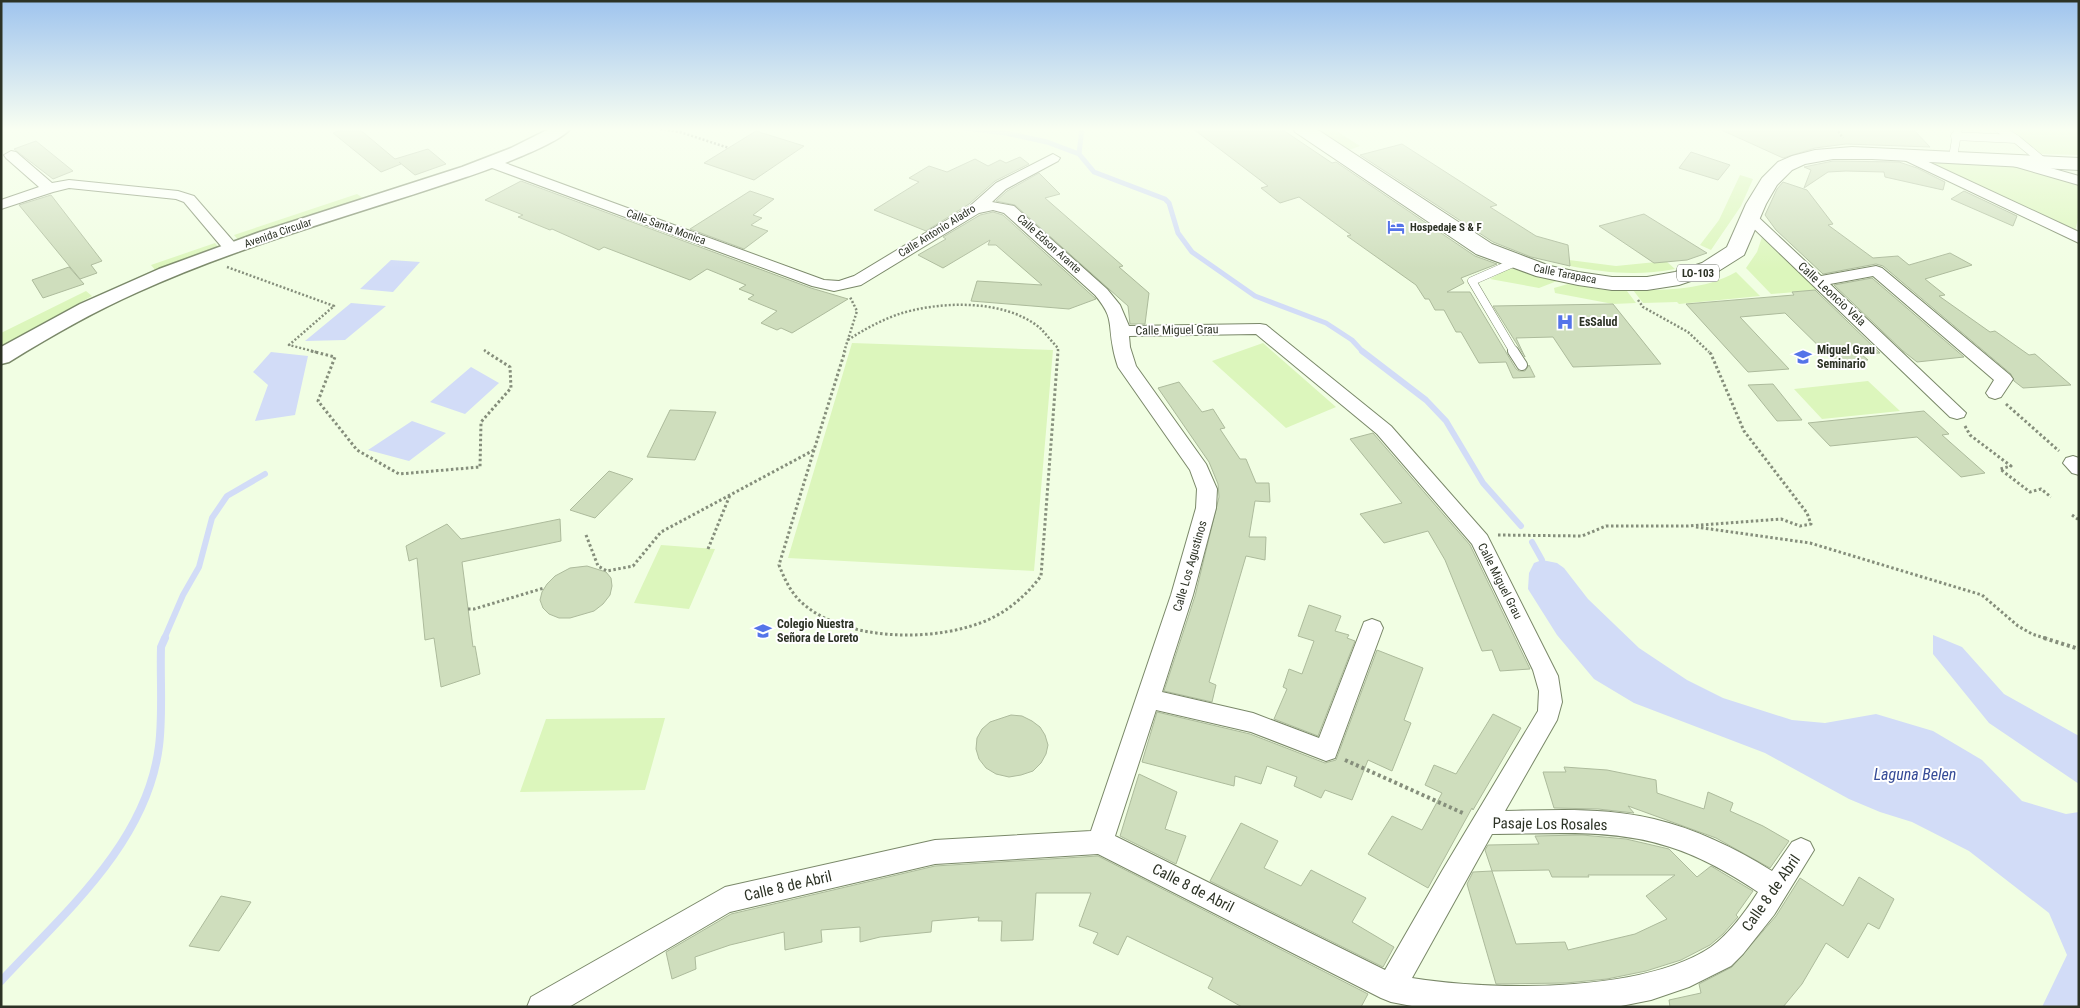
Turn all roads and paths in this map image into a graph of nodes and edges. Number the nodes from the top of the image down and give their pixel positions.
1 (34, 175) edge
2 (450, 175) edge
3 (524, 175) edge
4 (1021, 175) edge
5 (1372, 175) edge
6 (1776, 175) edge
7 (1948, 175) edge
8 (2059, 175) edge
9 (2079, 181) edge
10 (49, 188) junction
11 (1, 205) edge
12 (975, 209) junction
13 (1751, 218) junction
14 (2078, 237) edge
15 (232, 249) junction
16 (205, 259) junction
17 (1513, 263) junction
18 (1818, 281) junction
19 (1625, 284) junction
20 (845, 285) junction
21 (1112, 305) joint
22 (1121, 331) junction
23 (848, 340) junction
24 (484, 350) dead end
25 (1, 357) edge
26 (1522, 365) dead end
27 (1995, 393) joint
28 (1957, 413) joint
29 (814, 450) junction
30 (2076, 466) edge
31 (731, 495) junction
32 (2051, 497) dead end
33 (2072, 515) dead end
34 (2079, 520) edge
35 (1688, 526) junction
36 (586, 535) dead end
37 (1480, 540) junction
38 (708, 548) dead end
39 (544, 588) dead end
40 (468, 608) dead end
41 (1372, 628) dead end
42 (2079, 649) edge
43 (1148, 698) junction
44 (1326, 751) junction
45 (1485, 823) junction
46 (1100, 842) junction
47 (1802, 850) dead end
48 (1775, 888) junction
49 (1391, 988) junction
50 (540, 1007) edge

1 - 10 street
2 - 15 street, Avenida Circular
3 - 20 street, Calle Santa Monica
4 - 12 street, Calle Antonio Aladro
5 - 17 main road, Calle Tarapaca / LO-103
6 - 13 main road, Calle Tarapaca / LO-103
7 - 14 street
8 - 9 street
10 - 11 street
10 - 15 street
12 - 20 street, Calle Antonio Aladro
12 - 21 street, Calle Edson Arante
13 - 18 street, Calle Leoncio Vela
13 - 19 main road, Calle Tarapaca / LO-103
15 - 16 street, Avenida Circular
16 - 24 path
16 - 25 street, Avenida Circular
17 - 19 main road, Calle Tarapaca / LO-103
17 - 26 lane
18 - 27 street
18 - 28 street, Calle Leoncio Vela
19 - 35 path
20 - 23 path
21 - 22 street, Calle Los Agustinos
22 - 37 street, Calle Miguel Grau
22 - 43 street, Calle Los Agustinos
23 - 29 path
23 - 29 path
27 - 30 path
28 - 32 path
29 - 31 path
31 - 36 path
31 - 38 path
33 - 34 path
35 - 37 path
35 - 42 path
37 - 45 street, Calle Miguel Grau
39 - 40 path
41 - 44 street
43 - 44 street
43 - 46 street, Calle Los Agustinos
44 - 45 path, Pasaje Los Rosales
45 - 48 street, Pasaje Los Rosales
45 - 49 street, Calle Miguel Grau
46 - 49 street, Calle 8 de Abril
46 - 50 street, Calle 8 de Abril
47 - 48 street, Calle 8 de Abril
48 - 49 street, Calle 8 de Abril

